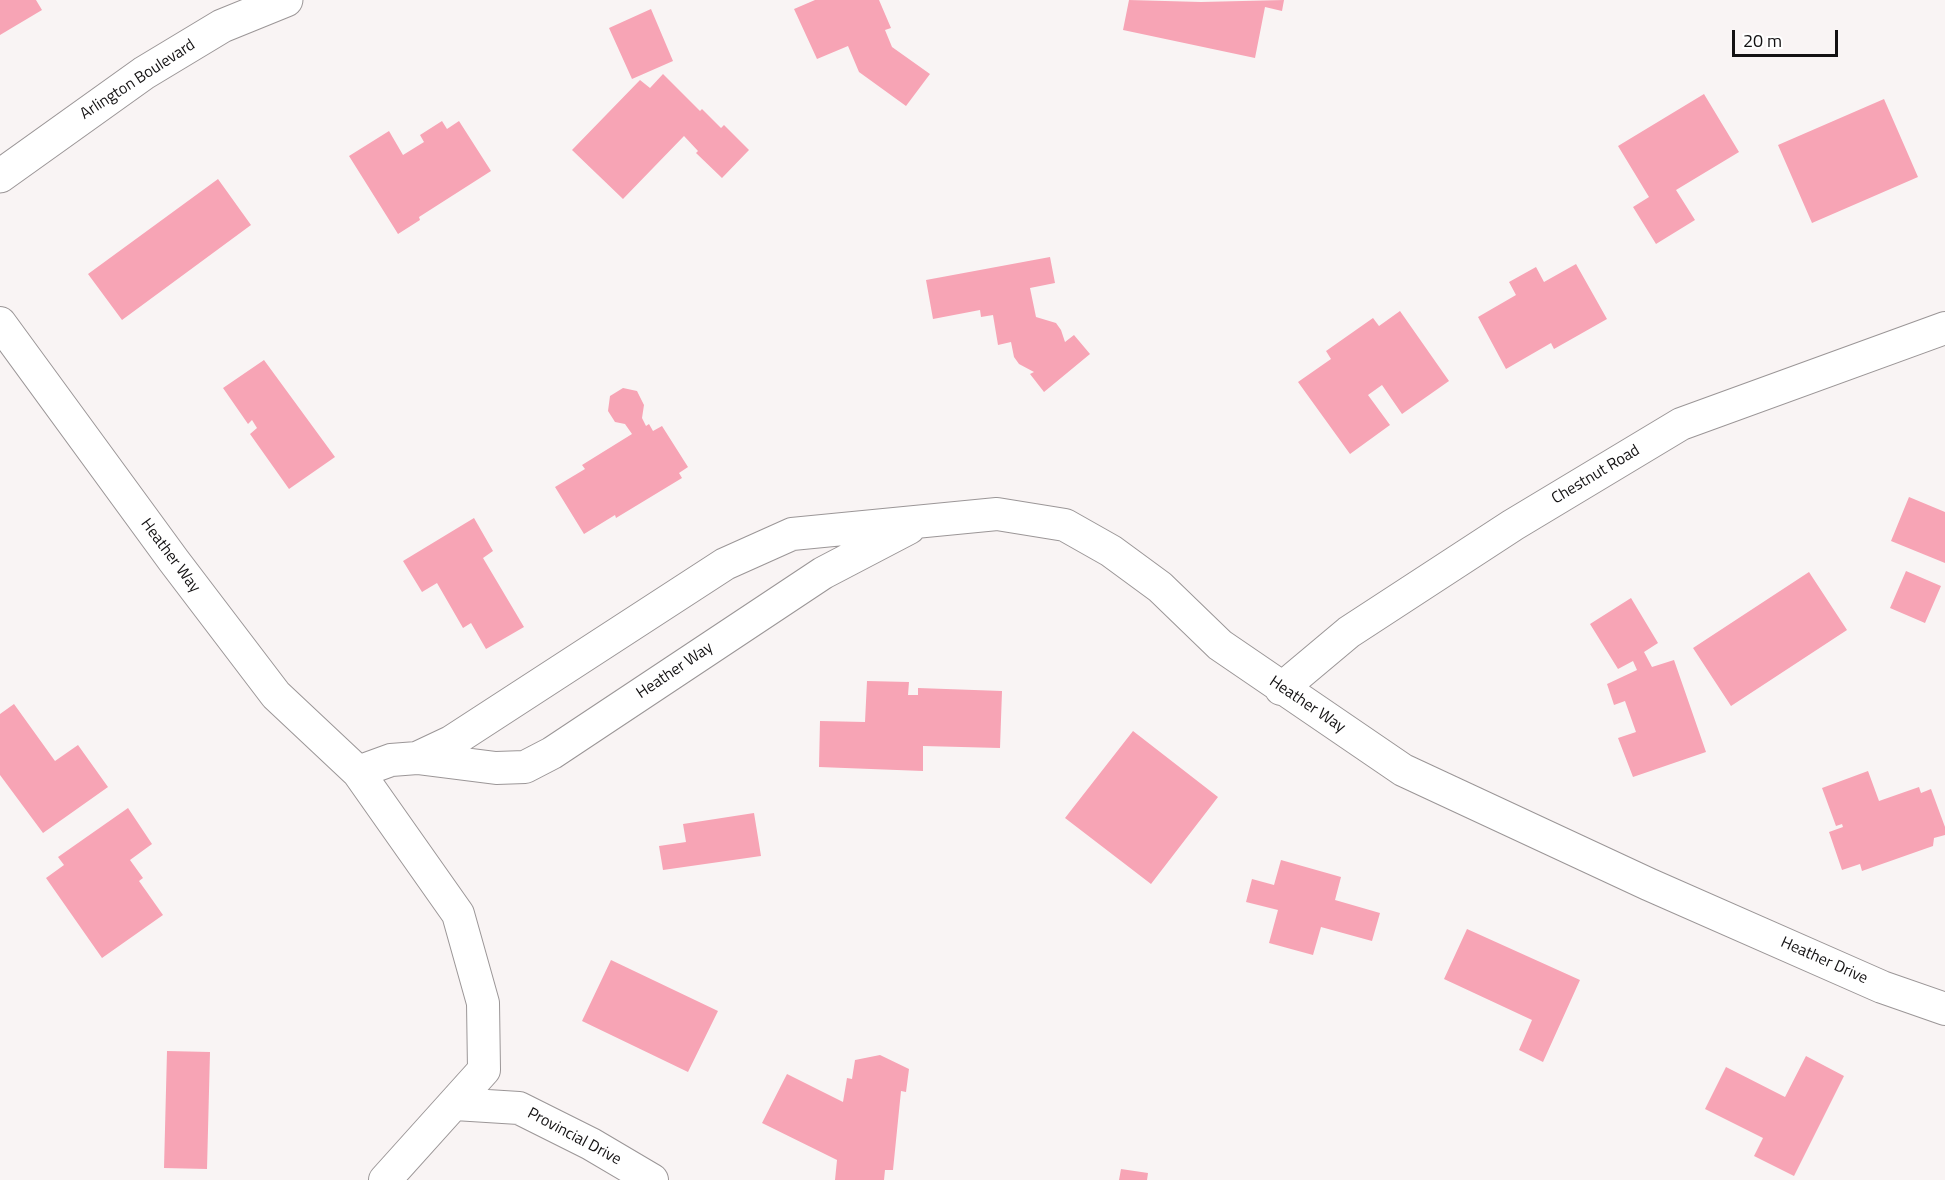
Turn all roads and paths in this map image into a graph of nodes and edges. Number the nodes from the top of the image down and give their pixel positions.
1 (286, 0) edge
2 (0, 176) edge
3 (0, 323) edge
4 (1945, 328) edge
5 (921, 522) junction
6 (1281, 689) junction
7 (417, 758) junction
8 (358, 772) junction
9 (1705, 909) joint
10 (1945, 1009) edge
11 (455, 1104) junction
12 (385, 1180) edge
13 (652, 1180) edge

1 - 2 street, Arlington Boulevard
3 - 8 street, Heather Way
4 - 6 street, Chestnut Road
5 - 6 street, Heather Way
5 - 7 street, Heather Way
5 - 7 street, Heather Way
6 - 9 street, Heather Way
7 - 8 street, Heather Way
8 - 11 street, Heather Way
9 - 10 street, Heather Drive
11 - 12 street, Heather Way
11 - 13 street, Provincial Drive

